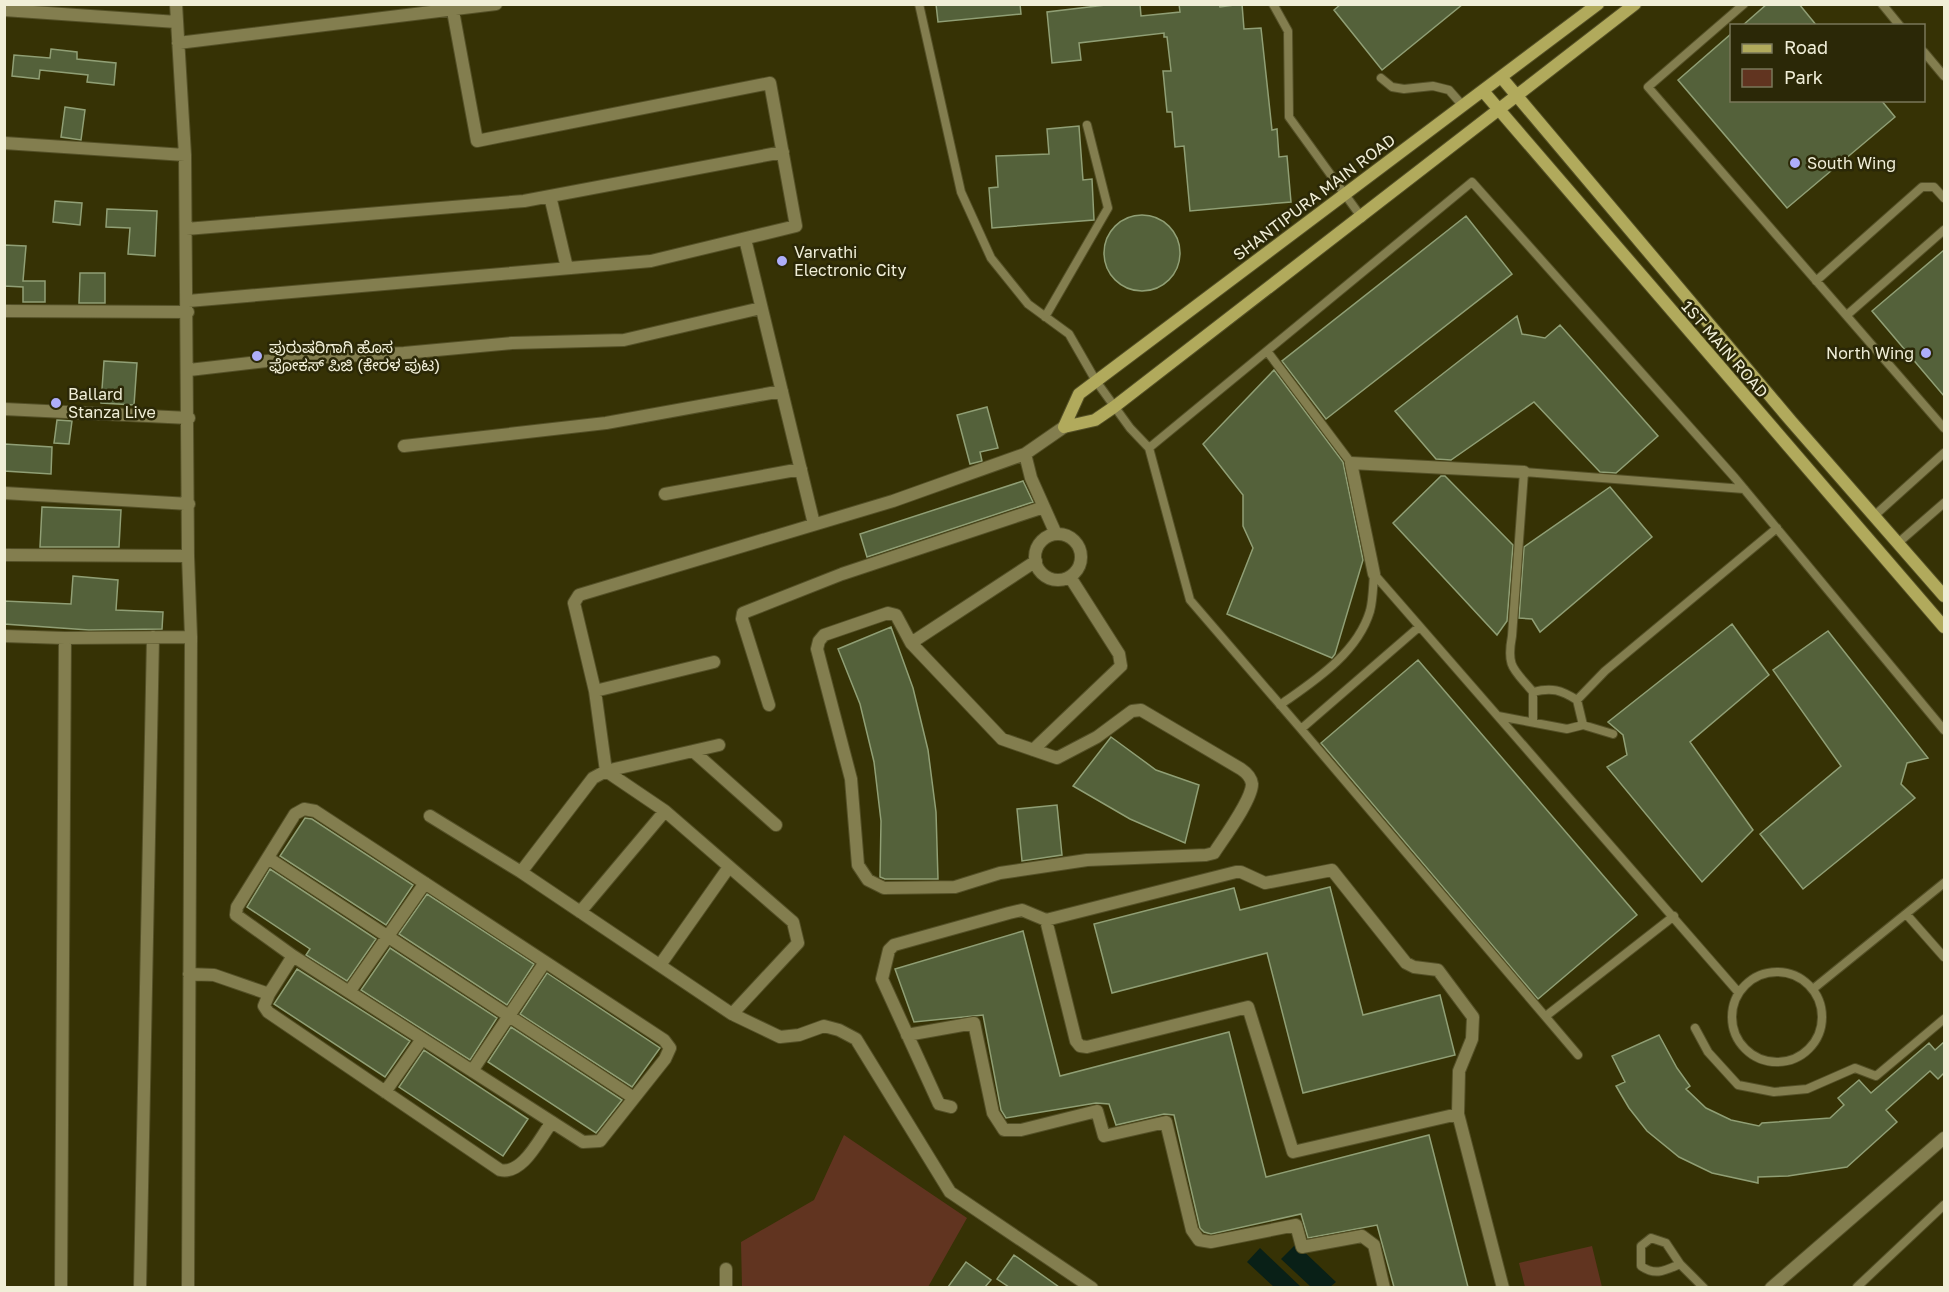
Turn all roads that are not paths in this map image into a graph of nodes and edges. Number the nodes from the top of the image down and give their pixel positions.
1 (176, 4) edge
2 (496, 4) edge
3 (919, 4) edge
4 (1273, 4) edge
5 (1598, 4) edge
6 (1635, 4) edge
7 (1744, 4) edge
8 (1882, 4) edge
9 (4, 10) edge
10 (453, 11) junction
11 (177, 22) junction
12 (1898, 24) edge
13 (178, 43) junction
14 (1925, 54) edge
15 (1944, 76) edge
16 (1502, 77) junction
17 (1381, 78) dead end
18 (1483, 91) junction
19 (1517, 96) junction
20 (1463, 106) junction
21 (1499, 110) junction
22 (1087, 125) dead end
23 (4, 143) edge
24 (783, 152) junction
25 (185, 155) junction
26 (1344, 195) junction
27 (550, 196) junction
28 (1944, 198) edge
29 (1362, 218) junction
30 (186, 229) junction
31 (1944, 230) edge
32 (745, 239) junction
33 (567, 268) junction
34 (1816, 281) junction
35 (188, 307) junction
36 (761, 308) junction
37 (4, 311) edge
38 (1846, 315) junction
39 (1045, 317) junction
40 (1267, 351) junction
41 (189, 370) junction
42 (1096, 381) junction
43 (782, 392) junction
44 (1114, 407) junction
45 (4, 409) edge
46 (189, 418) junction
47 (1064, 427) junction
48 (1944, 428) edge
49 (404, 446) dead end
50 (1149, 448) junction
51 (1944, 453) edge
52 (1025, 454) junction
53 (1351, 463) junction
54 (801, 469) junction
55 (1524, 472) junction
56 (1744, 489) junction
57 (4, 493) edge
58 (665, 494) dead end
59 (1944, 503) edge
60 (189, 504) junction
61 (1044, 507) junction
62 (1874, 516) junction
63 (814, 524) junction
64 (1777, 528) junction
65 (1056, 534) junction
66 (1898, 543) junction
67 (4, 555) edge
68 (188, 556) junction
69 (1036, 561) junction
70 (1374, 574) junction
71 (1070, 577) junction
72 (1944, 596) edge
73 (1419, 627) junction
74 (1944, 627) edge
75 (4, 636) edge
76 (191, 637) junction
77 (65, 638) junction
78 (153, 638) junction
79 (911, 643) junction
80 (714, 662) dead end
81 (595, 691) junction
82 (1533, 692) junction
83 (1577, 700) junction
84 (770, 705) dead end
85 (1280, 705) junction
86 (1497, 716) junction
87 (1533, 722) junction
88 (1583, 725) junction
89 (1301, 729) junction
90 (1944, 730) edge
91 (1613, 734) dead end
92 (719, 746) dead end
93 (1033, 750) junction
94 (693, 751) junction
95 (606, 771) junction
96 (664, 811) junction
97 (430, 816) dead end
98 (776, 825) dead end
99 (268, 858) junction
100 (729, 867) junction
101 (521, 872) junction
102 (425, 883) junction
103 (1944, 883) edge
104 (580, 912) junction
105 (1907, 915) junction
106 (1674, 916) junction
107 (1046, 920) junction
108 (388, 936) junction
109 (293, 956) junction
110 (1944, 957) edge
111 (545, 962) junction
112 (660, 965) junction
113 (189, 974) junction
114 (1813, 989) junction
115 (349, 992) junction
116 (1739, 993) junction
117 (269, 994) junction
118 (732, 1014) junction
119 (1546, 1016) junction
120 (510, 1017) junction
121 (1944, 1020) edge
122 (1695, 1028) dead end
123 (907, 1035) junction
124 (422, 1039) junction
125 (1578, 1055) dead end
126 (472, 1071) junction
127 (385, 1092) junction
128 (634, 1098) junction
129 (951, 1107) dead end
130 (1458, 1114) junction
131 (552, 1122) junction
132 (1944, 1138) edge
133 (1944, 1205) edge
134 (1680, 1264) junction
135 (726, 1269) dead end
136 (61, 1287) edge
137 (140, 1287) edge
138 (188, 1287) edge
139 (726, 1287) edge
140 (1092, 1287) edge
141 (1384, 1287) edge
142 (1503, 1287) edge
143 (1704, 1287) edge
144 (1771, 1287) edge
145 (1857, 1287) edge

1 - 11 street
2 - 10 street
3 - 39 lane
4 - 26 lane
5 - 16 street, SHANTIPURA MAIN ROAD
6 - 19 street
7 - 34 lane
8 - 12 lane
9 - 11 street
10 - 13 street
10 - 24 street
11 - 13 street
13 - 25 street
14 - 15 lane
16 - 18 street, SHANTIPURA MAIN ROAD
16 - 19 street, 1ST MAIN ROAD
17 - 20 lane
18 - 20 street, SHANTIPURA MAIN ROAD
18 - 21 street, 1ST MAIN ROAD
19 - 21 street
19 - 62 street, 1ST MAIN ROAD
20 - 26 street, SHANTIPURA MAIN ROAD
21 - 29 street
21 - 74 street, 1ST MAIN ROAD
22 - 39 lane
23 - 25 street
24 - 27 street
24 - 32 street
25 - 30 street
26 - 29 lane
26 - 42 street, SHANTIPURA MAIN ROAD
27 - 30 street
27 - 33 street
28 - 34 lane
29 - 44 street
30 - 35 street
31 - 38 lane
32 - 33 street
32 - 36 street
33 - 35 street
34 - 38 lane
35 - 37 street
35 - 41 street
36 - 41 street
36 - 43 street
38 - 48 lane
39 - 42 lane
40 - 50 lane
40 - 53 lane
40 - 56 lane
41 - 46 street
42 - 44 lane
42 - 47 street, SHANTIPURA MAIN ROAD
43 - 49 street
43 - 54 street
44 - 47 street
44 - 50 lane
45 - 46 street
46 - 60 street
47 - 52 street
50 - 85 lane
51 - 62 lane
52 - 61 street
52 - 63 street
53 - 55 street
53 - 70 street
54 - 58 street
54 - 63 street
55 - 56 lane
55 - 82 lane
56 - 64 lane
57 - 60 street
59 - 66 lane
60 - 68 street
61 - 65 street
61 - 84 street
62 - 66 street, 1ST MAIN ROAD
63 - 81 street
64 - 83 lane
64 - 90 lane
65 - 69 street
65 - 71 street
66 - 72 street, 1ST MAIN ROAD
67 - 68 street
68 - 76 street
69 - 71 street
69 - 79 street
70 - 73 lane
70 - 85 lane
71 - 93 street
73 - 86 lane
73 - 89 lane
75 - 77 street
76 - 78 street
76 - 113 street
77 - 78 street
77 - 136 street
78 - 137 street
79 - 93 street
79 - 93 street
80 - 81 street
81 - 95 street
82 - 83 lane
82 - 87 lane
83 - 88 lane
85 - 89 lane
86 - 87 lane
86 - 106 lane
87 - 88 lane
88 - 91 lane
89 - 119 lane
92 - 94 street
94 - 95 street
94 - 98 street
95 - 96 street
95 - 101 street
96 - 100 street
96 - 104 street
97 - 101 street
99 - 102 street
99 - 108 street
99 - 109 street
100 - 112 street
100 - 118 street
101 - 104 street
102 - 108 street
102 - 111 street
103 - 105 lane
104 - 112 street
105 - 110 lane
105 - 114 lane
106 - 116 lane
106 - 119 lane
107 - 123 street
107 - 130 street
107 - 130 street
108 - 115 street
108 - 120 street
109 - 115 street
109 - 117 street
111 - 120 street
111 - 128 street
112 - 118 street
113 - 117 street
113 - 138 street
114 - 116 lane
114 - 116 lane
115 - 124 street
117 - 127 street
118 - 140 street
119 - 125 lane
120 - 126 street
120 - 128 street
121 - 122 lane
123 - 129 street
123 - 141 street
124 - 126 street
124 - 127 street
126 - 131 street
127 - 131 street
128 - 131 street
130 - 142 street
132 - 144 street
133 - 145 lane
134 - 134 lane
134 - 143 lane
135 - 139 street

